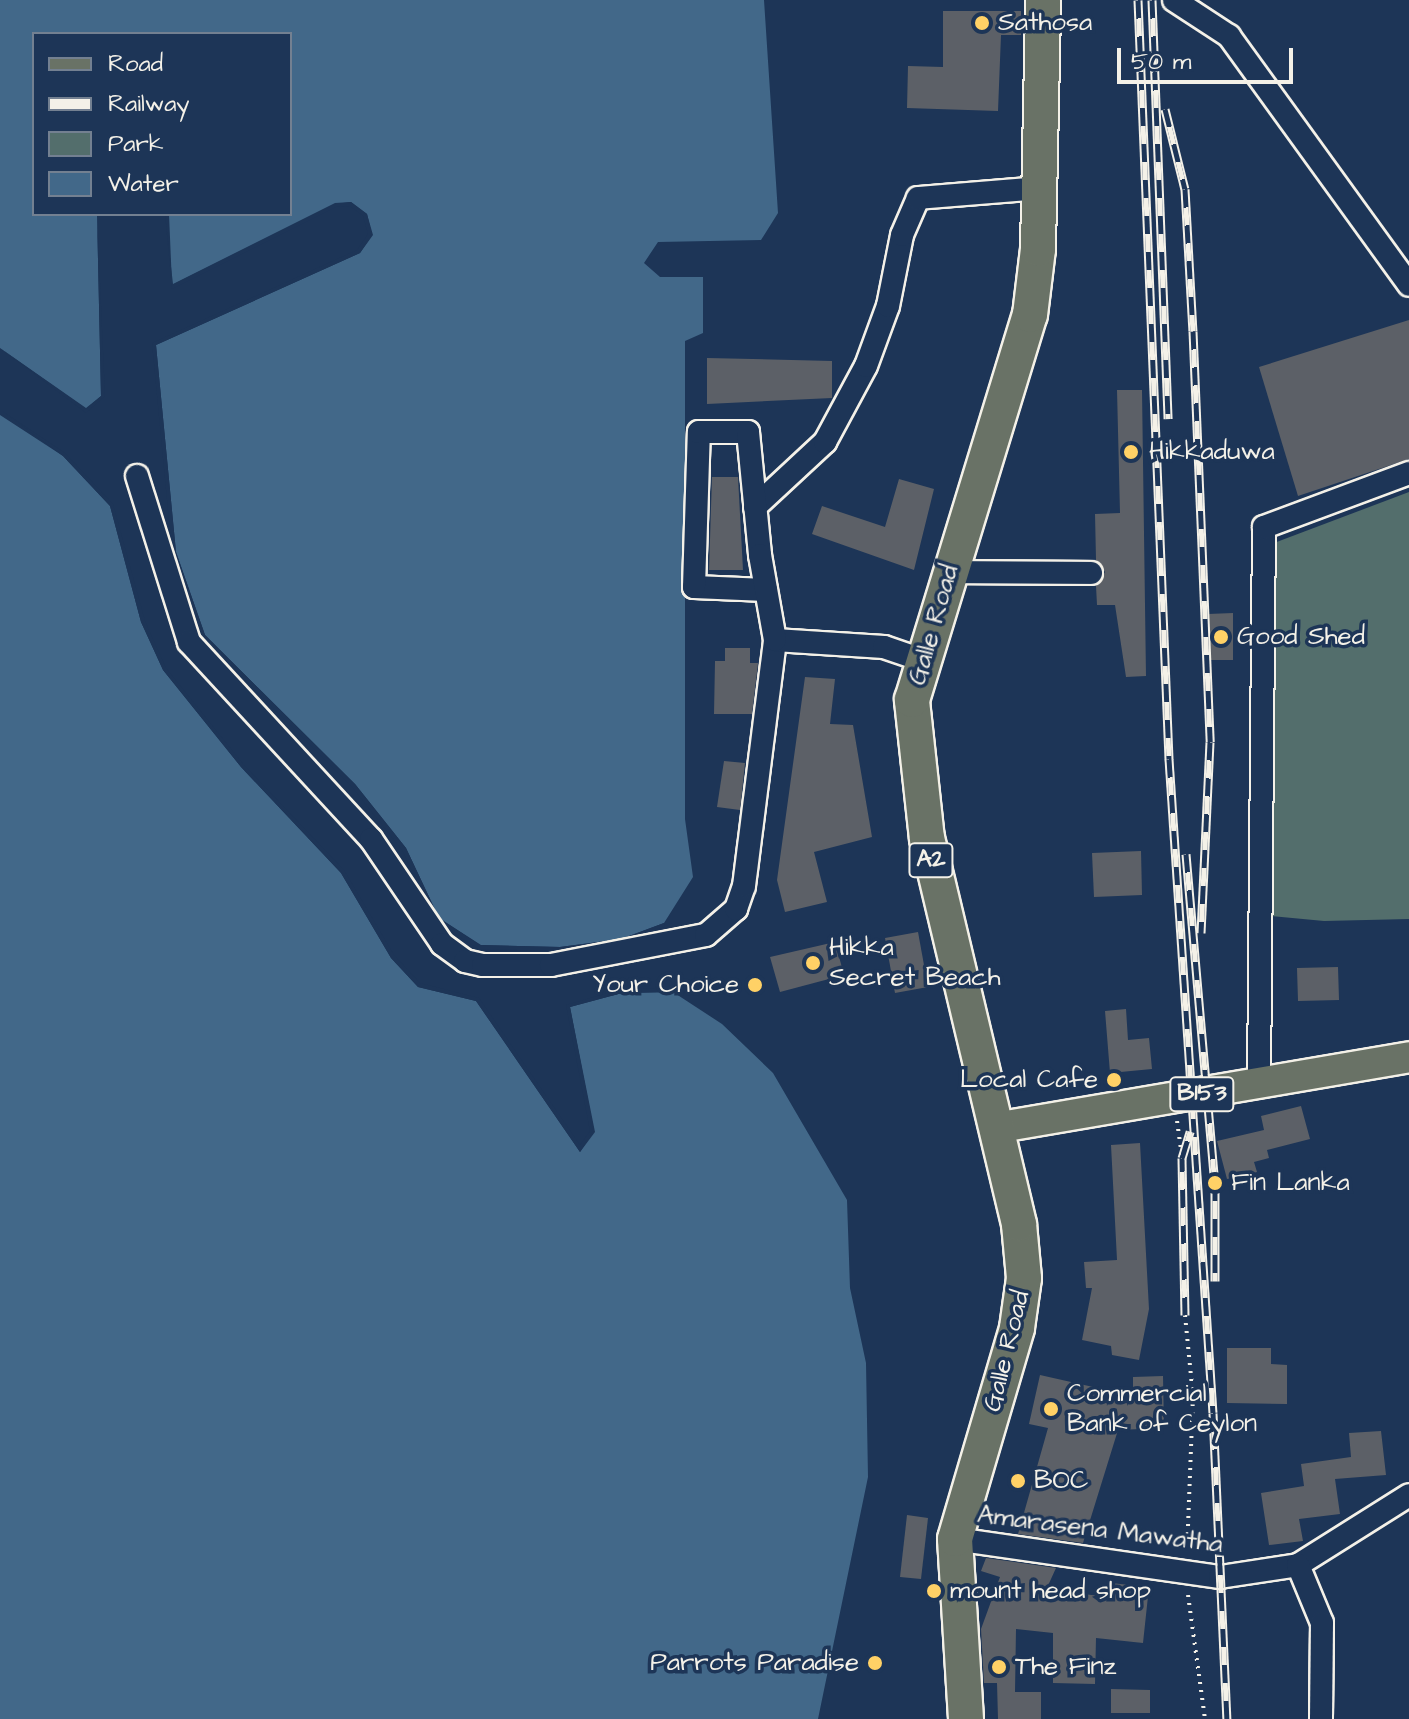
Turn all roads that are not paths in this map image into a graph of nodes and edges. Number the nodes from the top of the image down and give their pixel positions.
1 (1043, 0) edge
2 (1174, 0) edge
3 (1039, 188) junction
4 (1409, 285) edge
5 (1409, 473) edge
6 (137, 476) dead end
7 (755, 507) junction
8 (949, 572) junction
9 (1091, 573) dead end
10 (766, 590) junction
11 (775, 640) junction
12 (921, 660) junction
13 (1409, 1057) edge
14 (1259, 1084) junction
15 (995, 1128) junction
16 (1409, 1495) edge
17 (955, 1539) junction
18 (1298, 1565) junction
19 (966, 1719) edge
20 (1321, 1719) edge

1 - 3 highway, Galle Road / A2
2 - 4 street
3 - 7 street
3 - 8 highway, Galle Road / A2
5 - 14 street
6 - 11 street
7 - 10 street
7 - 10 street
8 - 9 street
8 - 12 highway, Galle Road / A2
10 - 11 street
11 - 12 street
12 - 15 highway, Galle Road / A2
13 - 14 main road, B153
14 - 15 main road, B153
15 - 17 highway, Galle Road / A2
16 - 18 street, Amarasena Mawatha
17 - 18 street, Amarasena Mawatha
17 - 19 highway, Galle Road / A2
18 - 20 street

